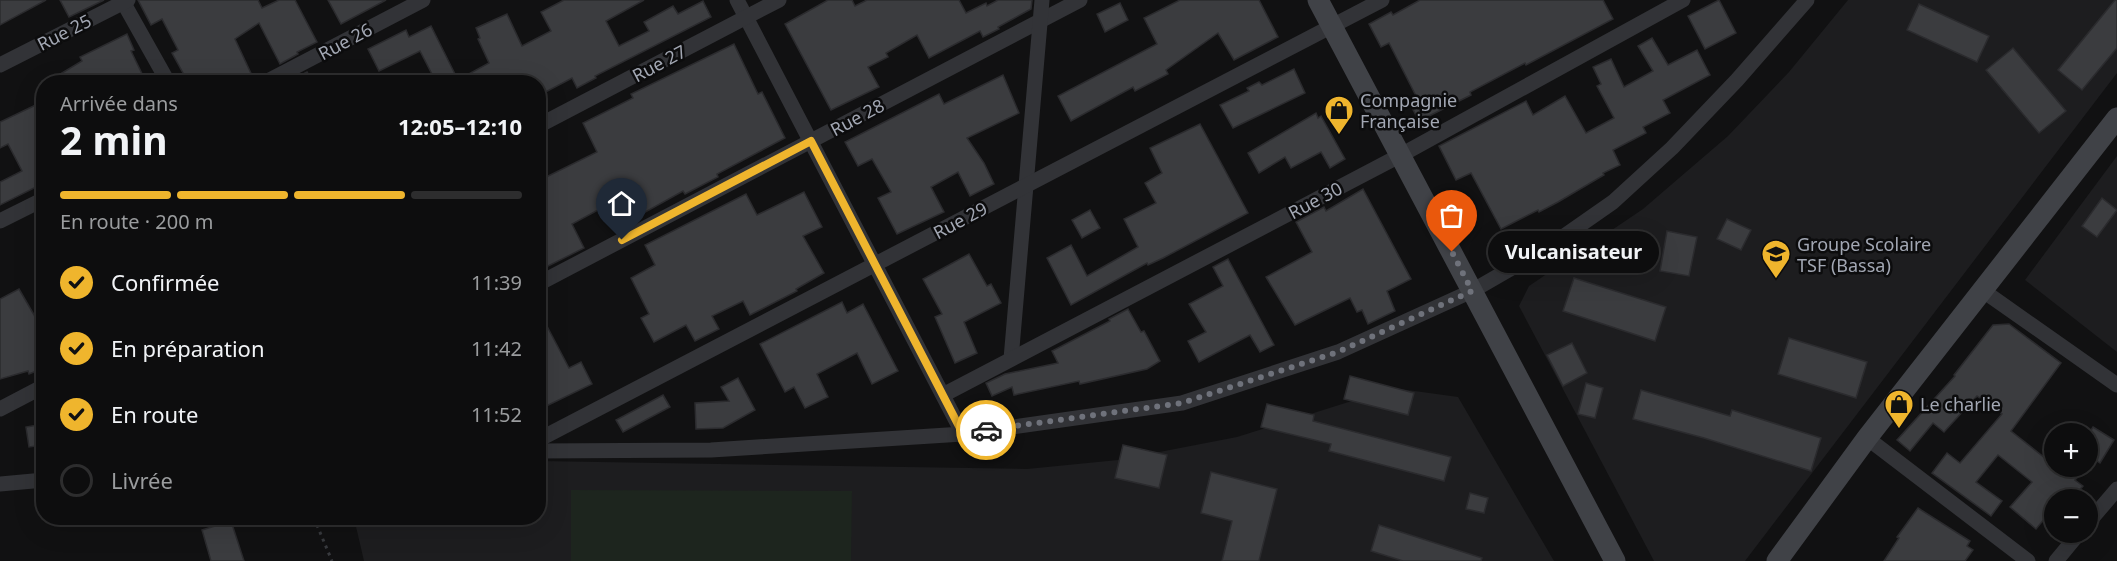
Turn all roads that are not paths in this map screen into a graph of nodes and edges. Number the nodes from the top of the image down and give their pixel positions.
1 (423, 0) edge
2 (737, 0) edge
3 (779, 0) edge
4 (1042, 0) edge
5 (1080, 0) edge
6 (1318, 0) edge
7 (1382, 0) edge
8 (1683, 0) edge
9 (1807, 0) edge
10 (125, 1) edge
11 (746, 17) junction
12 (1041, 21) junction
13 (1332, 26) junction
14 (0, 64) edge
15 (164, 75) edge
16 (279, 75) edge
17 (2117, 118) edge
18 (546, 122) edge
19 (811, 141) junction
20 (1401, 156) junction
21 (1026, 186) junction
22 (36, 203) edge
23 (0, 221) edge
24 (875, 264) junction
25 (546, 280) edge
26 (1983, 290) junction
27 (1472, 291) junction
28 (1011, 359) junction
29 (2117, 385) edge
30 (36, 390) edge
31 (943, 395) junction
32 (0, 409) edge
33 (963, 434) junction
34 (546, 436) edge
35 (1867, 438) junction
36 (546, 451) edge
37 (36, 481) edge
38 (0, 484) edge
39 (2117, 489) edge
40 (2098, 511) edge
41 (2071, 543) edge
42 (1615, 561) edge
43 (1777, 561) edge
44 (2028, 561) edge
45 (2056, 561) edge

1 - 16 street, Rue 26
2 - 11 street
3 - 11 street, Rue 27
4 - 12 street
5 - 12 street, Rue 28
6 - 13 main road
7 - 13 street, Rue 29
8 - 20 street, Rue 30
9 - 27 street
10 - 14 street, Rue 25
10 - 15 street
11 - 18 street, Rue 27
11 - 19 street
12 - 19 street, Rue 28
12 - 21 street
13 - 20 main road
13 - 21 street, Rue 29
17 - 26 main road
19 - 24 street
19 - 25 street, Rue 28
20 - 27 main road
20 - 28 street, Rue 30
21 - 24 street, Rue 29
21 - 28 street
22 - 23 street
24 - 31 street
24 - 34 street, Rue 29
26 - 29 street
26 - 35 main road
27 - 33 street
27 - 42 main road
28 - 31 street, Rue 30
30 - 32 street
31 - 33 street
33 - 36 street
35 - 43 main road
35 - 44 street
37 - 38 street
39 - 40 street
41 - 45 street

